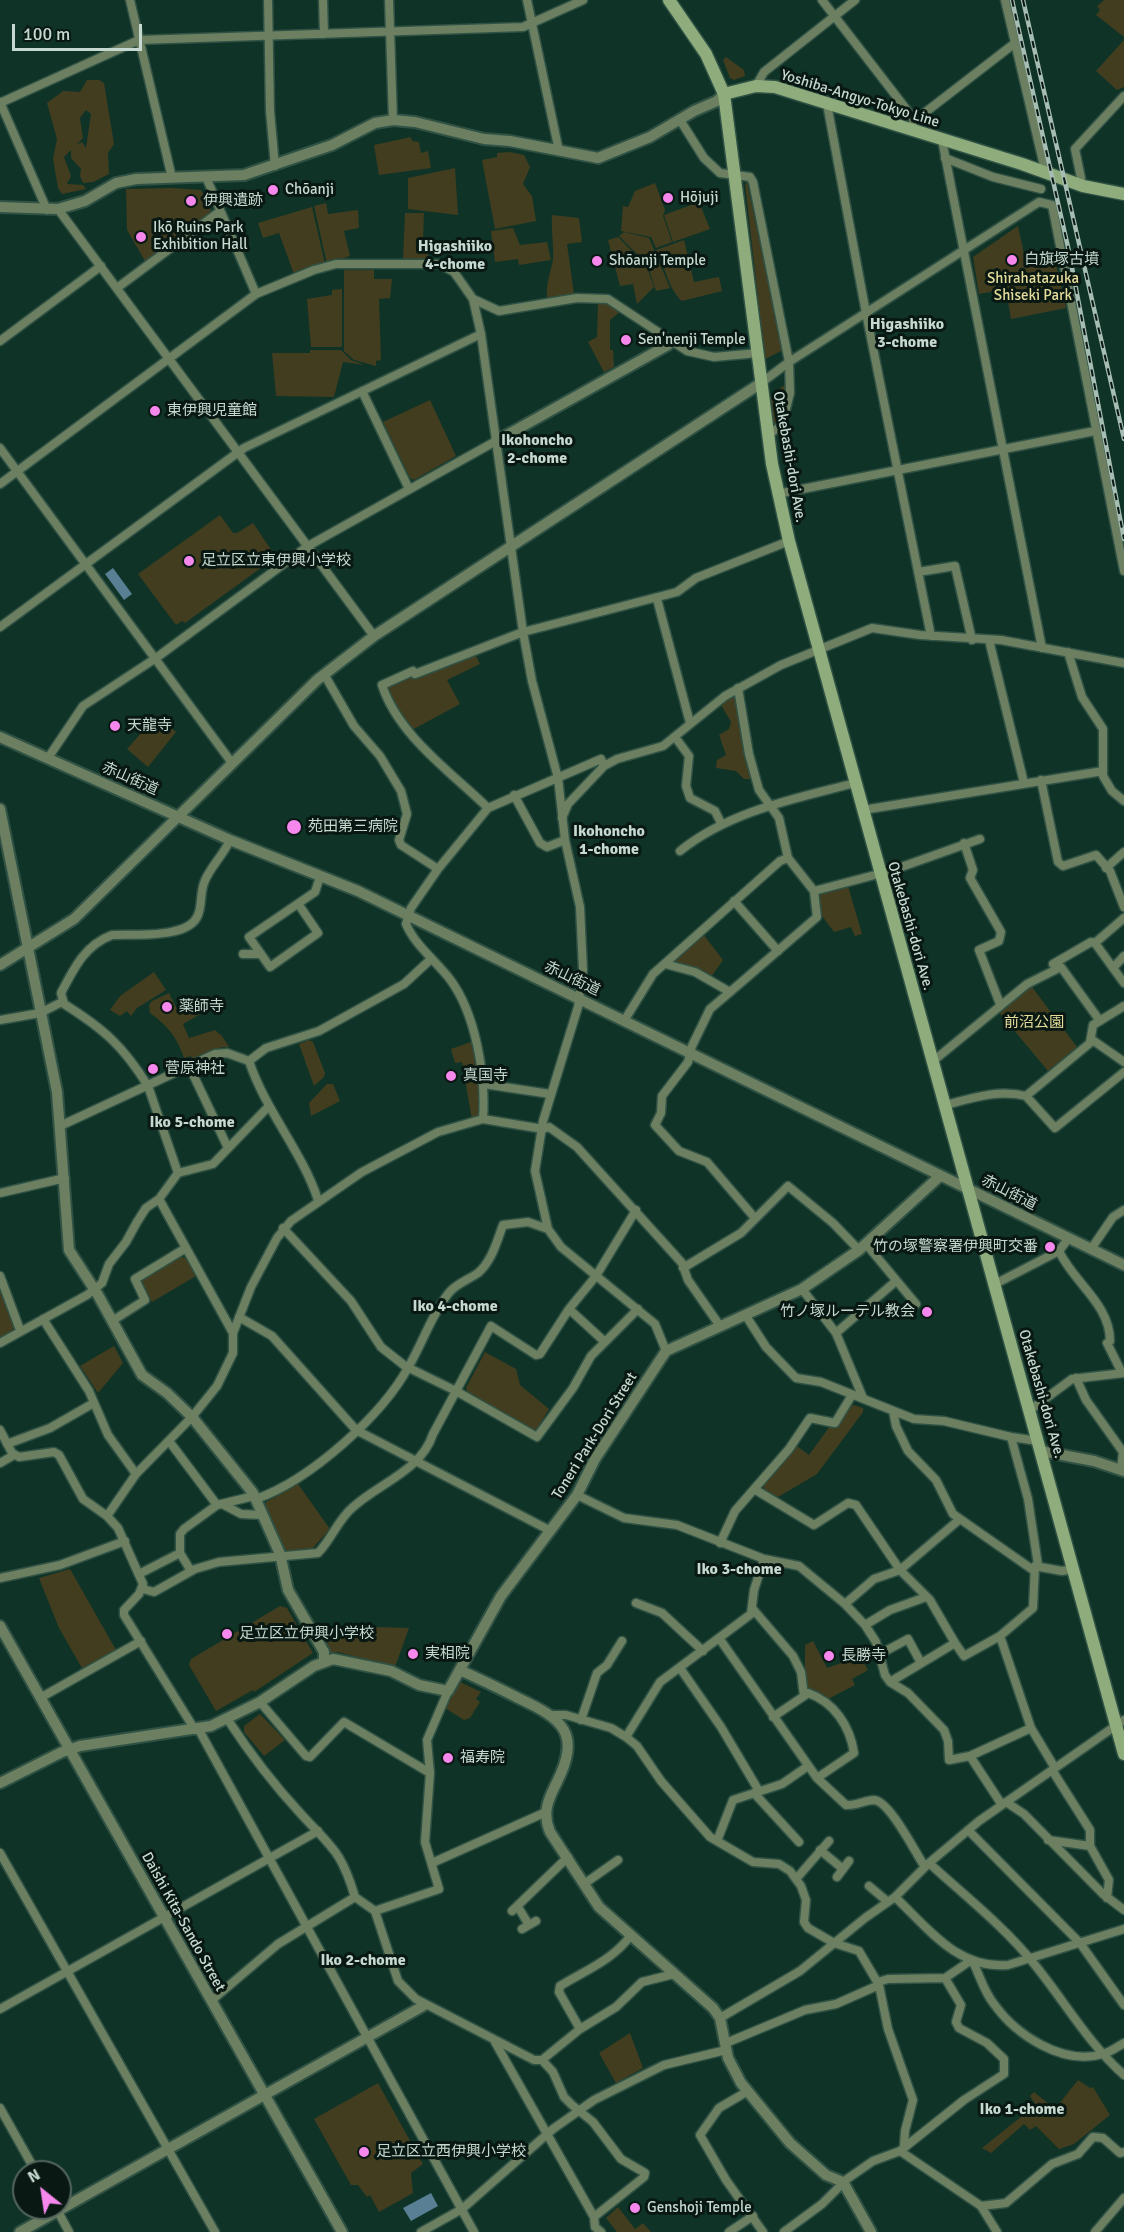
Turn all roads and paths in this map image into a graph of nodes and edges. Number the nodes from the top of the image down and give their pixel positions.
1 (130, 0) edge
2 (268, 0) edge
3 (323, 0) edge
4 (389, 0) edge
5 (527, 0) edge
6 (584, 0) edge
7 (669, 0) edge
8 (822, 0) edge
9 (855, 0) edge
10 (1005, 0) edge
11 (834, 16) junction
12 (532, 25) junction
13 (390, 32) junction
14 (324, 34) junction
15 (269, 35) junction
16 (139, 40) junction
17 (1015, 43) junction
18 (756, 86) junction
19 (724, 94) junction
20 (1124, 96) edge
21 (0, 103) edge
22 (827, 104) junction
23 (393, 120) junction
24 (680, 120) junction
25 (913, 125) junction
26 (942, 140) junction
27 (559, 151) junction
28 (945, 158) junction
29 (275, 166) junction
30 (1044, 170) junction
31 (736, 176) junction
32 (206, 177) junction
33 (172, 178) junction
34 (1081, 178) junction
35 (1103, 188) junction
36 (1041, 189) junction
37 (1124, 195) edge
38 (1041, 201) junction
39 (0, 207) edge
40 (52, 209) junction
41 (219, 212) junction
42 (964, 250) junction
43 (101, 266) junction
44 (117, 288) junction
45 (256, 294) junction
46 (473, 299) junction
47 (866, 314) junction
48 (481, 334) junction
49 (0, 340) edge
50 (670, 343) junction
51 (758, 353) junction
52 (168, 358) junction
53 (789, 362) junction
54 (761, 383) junction
55 (362, 391) junction
56 (1095, 431) junction
57 (768, 435) junction
58 (496, 441) junction
59 (0, 448) edge
60 (1003, 449) junction
61 (238, 452) junction
62 (897, 470) junction
63 (17, 471) junction
64 (0, 483) edge
65 (409, 489) junction
66 (777, 494) junction
67 (789, 541) junction
68 (308, 546) junction
69 (511, 546) junction
70 (87, 565) junction
71 (1124, 571) edge
72 (918, 572) junction
73 (657, 598) junction
74 (0, 627) edge
75 (524, 632) junction
76 (374, 636) junction
77 (931, 636) junction
78 (972, 640) junction
79 (989, 640) junction
80 (1042, 648) junction
81 (819, 650) junction
82 (1068, 652) junction
83 (156, 658) junction
84 (1124, 663) edge
85 (324, 674) junction
86 (738, 688) junction
87 (690, 723) junction
88 (0, 737) edge
89 (675, 737) junction
90 (48, 758) junction
91 (232, 762) junction
92 (604, 766) junction
93 (1103, 771) junction
94 (558, 778) junction
95 (1041, 780) junction
96 (855, 783) junction
97 (1024, 783) junction
98 (514, 795) junction
99 (1124, 801) edge
100 (772, 805) junction
101 (488, 808) junction
102 (0, 809) edge
103 (863, 810) junction
104 (177, 816) junction
105 (562, 819) junction
106 (721, 823) junction
107 (2, 836) edge
108 (980, 839) dead end
109 (230, 840) junction
110 (565, 840) junction
111 (964, 843) junction
112 (680, 851) dead end
113 (1124, 852) edge
114 (788, 858) junction
115 (1106, 868) junction
116 (438, 869) junction
117 (879, 872) junction
118 (320, 877) junction
119 (814, 891) junction
120 (734, 901) junction
121 (300, 904) junction
122 (1124, 904) edge
123 (408, 916) junction
124 (1124, 918) edge
125 (1095, 943) junction
126 (28, 950) junction
127 (778, 951) junction
128 (243, 954) dead end
129 (261, 954) junction
130 (1124, 956) edge
131 (431, 958) junction
132 (665, 964) junction
133 (0, 965) edge
134 (1113, 968) junction
135 (1056, 969) junction
136 (1124, 983) edge
137 (730, 992) junction
138 (579, 999) junction
139 (62, 1002) junction
140 (1000, 1004) junction
141 (1124, 1006) edge
142 (40, 1013) junction
143 (0, 1020) edge
144 (624, 1021) junction
145 (1100, 1021) junction
146 (1091, 1039) junction
147 (690, 1054) junction
148 (249, 1061) junction
149 (932, 1062) junction
150 (1124, 1062) edge
151 (190, 1068) junction
152 (1124, 1072) edge
153 (484, 1084) junction
154 (148, 1086) junction
155 (550, 1094) junction
156 (1026, 1096) junction
157 (946, 1105) junction
158 (268, 1107) junction
159 (483, 1119) junction
160 (60, 1126) junction
161 (543, 1129) junction
162 (228, 1148) junction
163 (178, 1173) junction
164 (940, 1176) junction
165 (65, 1178) junction
166 (968, 1190) junction
167 (0, 1193) edge
168 (159, 1199) junction
169 (318, 1200) junction
170 (636, 1210) junction
171 (1124, 1210) edge
172 (754, 1216) junction
173 (283, 1228) junction
174 (548, 1229) junction
175 (1068, 1239) junction
176 (862, 1247) junction
177 (186, 1248) junction
178 (1091, 1249) junction
179 (1059, 1251) junction
180 (1124, 1265) edge
181 (683, 1268) junction
182 (0, 1276) edge
183 (596, 1276) junction
184 (896, 1281) junction
185 (995, 1284) junction
186 (802, 1289) junction
187 (94, 1290) junction
188 (916, 1304) dead end
189 (569, 1309) junction
190 (638, 1309) junction
191 (746, 1316) junction
192 (239, 1317) junction
193 (43, 1319) junction
194 (112, 1321) junction
195 (720, 1326) junction
196 (20, 1330) junction
197 (234, 1333) junction
198 (836, 1333) junction
199 (605, 1342) junction
200 (0, 1343) edge
201 (666, 1351) junction
202 (409, 1367) junction
203 (1123, 1373) edge
204 (1076, 1378) junction
205 (456, 1391) junction
206 (852, 1395) junction
207 (863, 1398) junction
208 (92, 1404) junction
209 (1030, 1410) junction
210 (893, 1411) junction
211 (192, 1417) junction
212 (0, 1430) edge
213 (356, 1430) junction
214 (1011, 1437) junction
215 (169, 1441) junction
216 (7, 1444) junction
217 (1040, 1446) junction
218 (14, 1455) junction
219 (417, 1461) junction
220 (0, 1463) edge
221 (1122, 1471) edge
222 (136, 1474) junction
223 (754, 1489) junction
224 (577, 1495) junction
225 (255, 1498) junction
226 (221, 1505) junction
227 (263, 1515) junction
228 (107, 1516) junction
229 (960, 1519) junction
230 (549, 1530) junction
231 (125, 1540) junction
232 (720, 1543) junction
233 (180, 1553) junction
234 (281, 1558) junction
235 (764, 1559) junction
236 (1035, 1567) junction
237 (1073, 1569) junction
238 (900, 1570) junction
239 (190, 1571) junction
240 (139, 1574) junction
241 (0, 1578) edge
242 (143, 1588) junction
243 (926, 1597) junction
244 (636, 1603) dead end
245 (845, 1604) junction
246 (752, 1608) junction
247 (865, 1625) junction
248 (0, 1626) edge
249 (1000, 1636) junction
250 (719, 1638) junction
251 (141, 1641) junction
252 (622, 1641) dead end
253 (955, 1643) junction
254 (703, 1651) junction
255 (880, 1654) junction
256 (324, 1662) junction
257 (921, 1663) junction
258 (680, 1668) junction
259 (460, 1670) junction
260 (890, 1682) junction
261 (448, 1691) junction
262 (804, 1696) junction
263 (40, 1698) junction
264 (260, 1702) junction
265 (553, 1715) junction
266 (773, 1717) junction
267 (228, 1720) junction
268 (581, 1720) junction
269 (1120, 1722) edge
270 (1031, 1728) junction
271 (197, 1730) junction
272 (626, 1737) junction
273 (69, 1749) junction
274 (1124, 1754) edge
275 (970, 1756) junction
276 (808, 1766) junction
277 (1053, 1769) junction
278 (430, 1773) junction
279 (817, 1779) junction
280 (0, 1783) edge
281 (757, 1792) junction
282 (1004, 1804) junction
283 (546, 1812) junction
284 (968, 1830) junction
285 (318, 1831) junction
286 (1048, 1840) junction
287 (717, 1841) junction
288 (829, 1841) dead end
289 (800, 1842) dead end
290 (1090, 1846) junction
291 (820, 1850) junction
292 (0, 1853) edge
293 (568, 1857) junction
294 (270, 1858) junction
295 (618, 1860) dead end
296 (849, 1861) dead end
297 (432, 1863) junction
298 (927, 1865) junction
299 (843, 1869) junction
300 (837, 1877) dead end
301 (796, 1879) junction
302 (584, 1884) junction
303 (869, 1886) dead end
304 (355, 1897) junction
305 (1107, 1898) junction
306 (891, 1900) junction
307 (1124, 1910) edge
308 (375, 1911) junction
309 (163, 1917) junction
310 (529, 1925) dead end
311 (306, 1926) junction
312 (1124, 1929) edge
313 (631, 1935) junction
314 (834, 1943) junction
315 (1080, 1943) junction
316 (1029, 1959) junction
317 (971, 1962) junction
318 (67, 1972) junction
319 (674, 1974) junction
320 (945, 1978) junction
321 (878, 1983) junction
322 (1121, 1994) edge
323 (211, 2001) junction
324 (424, 2005) junction
325 (1124, 2005) edge
326 (0, 2009) edge
327 (720, 2018) junction
328 (580, 2029) junction
329 (368, 2038) junction
330 (494, 2041) junction
331 (1124, 2043) edge
332 (726, 2047) junction
333 (1101, 2055) junction
334 (542, 2060) junction
335 (1124, 2075) edge
336 (748, 2091) junction
337 (265, 2095) junction
338 (0, 2108) edge
339 (578, 2110) junction
340 (548, 2134) junction
341 (902, 2148) junction
342 (168, 2149) junction
343 (1124, 2152) edge
344 (29, 2160) edge
345 (843, 2182) junction
346 (1124, 2198) edge
347 (72, 2201) edge
348 (981, 2206) junction
349 (462, 2209) junction
350 (753, 2216) junction
351 (594, 2217) junction
352 (39, 2220) edge
353 (20, 2232) edge
354 (215, 2232) edge
355 (342, 2232) edge
356 (421, 2232) edge
357 (474, 2232) edge
358 (601, 2232) edge
359 (729, 2232) edge
360 (763, 2232) edge
361 (786, 2232) edge
362 (872, 2232) edge
363 (997, 2232) edge
364 (1095, 2232) edge

1 - 16 street
2 - 15 street
3 - 14 street
4 - 13 street
5 - 12 street
6 - 12 street
7 - 19 main road
8 - 11 street
9 - 11 street
10 - 17 street
11 - 18 street
11 - 25 street
12 - 13 street
12 - 27 street
13 - 14 street
13 - 23 street
14 - 15 street
15 - 16 street
15 - 29 street
16 - 21 street
16 - 33 street
17 - 25 street
17 - 30 street
18 - 19 main road, Yoshiba-Angyo-Tokyo Line
18 - 22 main road, Yoshiba-Angyo-Tokyo Line
19 - 24 street
19 - 31 main road, Otakebashi-dori Ave.
20 - 34 street
21 - 40 street
22 - 25 main road, Yoshiba-Angyo-Tokyo Line
22 - 47 street
23 - 27 street
23 - 29 street
24 - 27 street
24 - 31 street
25 - 26 main road, Yoshiba-Angyo-Tokyo Line
26 - 28 street
26 - 30 main road, Yoshiba-Angyo-Tokyo Line
28 - 36 street
28 - 42 street
29 - 32 street
30 - 34 main road, Yoshiba-Angyo-Tokyo Line
30 - 35 main road, Yoshiba-Angyo-Tokyo Line
30 - 36 street
31 - 51 main road, Otakebashi-dori Ave.
31 - 53 street
32 - 33 street
32 - 41 street
33 - 40 street
34 - 35 main road, Yoshiba-Angyo-Tokyo Line
35 - 37 main road, Yoshiba-Angyo-Tokyo Line
36 - 38 street
38 - 42 street
38 - 56 street
39 - 40 street
40 - 43 street
41 - 44 street
41 - 45 street
42 - 47 street
42 - 60 street
43 - 44 street
43 - 49 street
44 - 52 street
45 - 46 street
45 - 52 street
46 - 48 street
46 - 50 street
47 - 53 street
47 - 62 street
48 - 55 street
48 - 58 street
50 - 51 street
50 - 58 street
51 - 54 main road, Otakebashi-dori Ave.
52 - 61 street
52 - 63 street
53 - 54 street
53 - 57 street
54 - 57 main road, Otakebashi-dori Ave.
54 - 69 street
55 - 61 street
55 - 65 street
56 - 60 street
56 - 71 street
57 - 66 main road, Otakebashi-dori Ave.
58 - 65 street
58 - 69 street
59 - 63 street
60 - 62 street
60 - 80 street
61 - 68 street
61 - 70 street
62 - 66 street
62 - 72 street
63 - 64 street
63 - 70 street
65 - 68 street
66 - 67 main road, Otakebashi-dori Ave.
67 - 73 street
67 - 81 main road, Otakebashi-dori Ave.
68 - 76 street
68 - 83 street
69 - 75 street
69 - 76 street
70 - 74 street
70 - 83 street
72 - 77 street
72 - 78 street
73 - 75 street
73 - 87 street
75 - 94 street
75 - 101 street
76 - 85 street
77 - 78 street
77 - 81 street
78 - 79 street
79 - 80 street
79 - 97 street
80 - 82 street
81 - 86 street
81 - 96 main road, Otakebashi-dori Ave.
82 - 84 street
82 - 93 street
83 - 90 street
83 - 91 street
85 - 91 street
85 - 116 street
86 - 87 street
86 - 100 street
87 - 89 street
88 - 90 street, 赤山街道
89 - 92 street
89 - 106 street
90 - 104 street, 赤山街道
91 - 104 street
92 - 94 street
92 - 105 street
93 - 95 street
93 - 99 street
94 - 98 street
94 - 105 street
95 - 97 street
95 - 115 street
96 - 100 street
96 - 103 main road, Otakebashi-dori Ave.
97 - 103 street
98 - 101 street
98 - 110 street
100 - 106 street
100 - 114 street
101 - 116 street
102 - 107 street
103 - 117 main road, Otakebashi-dori Ave.
104 - 109 street, 赤山街道
104 - 126 street
105 - 110 street
106 - 112 street
107 - 126 street
108 - 111 street
109 - 118 street, 赤山街道
109 - 139 street
110 - 138 street
111 - 117 street
111 - 140 street
113 - 115 street
114 - 119 street
114 - 120 street
115 - 122 street
116 - 123 street
117 - 119 street
117 - 149 main road, Otakebashi-dori Ave.
118 - 121 street
118 - 123 street, 赤山街道
119 - 127 street
120 - 127 street
120 - 132 street
121 - 129 street
121 - 129 street
123 - 131 street
123 - 138 street, 赤山街道
124 - 125 street
125 - 134 street
125 - 135 street
126 - 133 street
126 - 142 street
127 - 137 street
128 - 129 street
130 - 134 street
131 - 148 street
131 - 153 street
132 - 137 street
132 - 144 street
134 - 136 street
135 - 140 street
135 - 145 street
137 - 147 street
138 - 144 street, 赤山街道
138 - 155 street
139 - 142 street
139 - 154 street
140 - 149 street
141 - 145 street
142 - 143 street
142 - 160 street
144 - 147 street, 赤山街道
145 - 146 street
146 - 150 street
146 - 156 street
147 - 164 street, 赤山街道
147 - 172 street
148 - 151 street
148 - 158 street
149 - 157 main road, Otakebashi-dori Ave.
151 - 154 street
151 - 162 street
152 - 156 street
153 - 155 street
153 - 159 street
154 - 160 street
154 - 163 street
155 - 161 street
156 - 157 street
157 - 166 main road, Otakebashi-dori Ave.
158 - 162 street
158 - 169 street
159 - 161 street
159 - 169 street
160 - 165 street
161 - 170 street
161 - 174 street
162 - 163 street
163 - 168 street
164 - 166 street, 赤山街道
164 - 176 street
165 - 167 street
165 - 187 street
166 - 175 street, 赤山街道
166 - 185 main road, Otakebashi-dori Ave.
168 - 177 street
168 - 187 street
169 - 173 street
170 - 181 street
170 - 183 street
171 - 178 street
172 - 176 street
172 - 181 street
173 - 192 street
173 - 202 street
174 - 183 street
174 - 202 street
175 - 178 street, 赤山街道
175 - 179 street
176 - 184 street
176 - 186 street
177 - 194 street
177 - 197 street
178 - 180 street, 赤山街道
179 - 185 street
179 - 203 street
181 - 195 street
182 - 196 street
183 - 189 street
183 - 190 street
184 - 188 street
184 - 198 street
185 - 209 main road, Otakebashi-dori Ave.
186 - 191 street
186 - 198 street
187 - 193 street
187 - 194 street
189 - 199 street
189 - 205 street
190 - 199 street
190 - 201 street
191 - 195 street
191 - 206 street
192 - 197 street
192 - 213 street
193 - 196 street
193 - 208 street
194 - 211 street
195 - 201 street
196 - 200 street
197 - 211 street
198 - 207 street
199 - 205 street
201 - 224 street, Toneri Park-Dori Street
202 - 205 street
202 - 213 street
203 - 204 street
204 - 209 street
204 - 221 street
205 - 219 street
206 - 207 street
206 - 223 street
207 - 210 street
208 - 216 street
208 - 222 street
209 - 217 main road, Otakebashi-dori Ave.
210 - 214 street
210 - 229 street
211 - 215 street
211 - 225 street
212 - 216 street
213 - 219 street
213 - 225 street
214 - 217 street
214 - 236 street
215 - 222 street
215 - 226 street
216 - 218 street
217 - 221 street
217 - 237 main road, Otakebashi-dori Ave.
218 - 220 street
218 - 228 street
219 - 230 street
219 - 234 street
222 - 228 street
223 - 232 street
223 - 238 street
224 - 230 street, Toneri Park-Dori Street
224 - 232 street
225 - 226 street
225 - 227 street
226 - 227 street
226 - 233 street
227 - 234 street
228 - 231 street
229 - 236 street
229 - 238 street
230 - 259 street, Toneri Park-Dori Street
231 - 240 street
231 - 241 street
232 - 235 street
233 - 239 street
233 - 240 street
234 - 239 street
234 - 256 street
235 - 245 street
235 - 246 street
236 - 237 street
236 - 249 street
237 - 269 main road, Otakebashi-dori Ave.
238 - 243 street
238 - 245 street
239 - 242 street
240 - 242 street
242 - 251 street
243 - 247 street
243 - 253 street
244 - 254 street
245 - 247 street
246 - 250 street
246 - 262 street
247 - 255 street
248 - 263 street, Daishi Kita-Sando Street
249 - 253 street
249 - 270 street
250 - 254 street
250 - 266 street
251 - 263 street
251 - 271 street
252 - 268 street
253 - 257 street
254 - 258 street
255 - 257 street
255 - 260 street
256 - 261 street
256 - 264 street
257 - 260 street
258 - 272 street
258 - 281 street
259 - 261 street, Toneri Park-Dori Street
259 - 265 street
260 - 275 street
261 - 278 street
262 - 266 street
262 - 279 street
263 - 273 street, Daishi Kita-Sando Street
264 - 267 street
264 - 278 street
265 - 268 street
265 - 283 street
266 - 276 street
267 - 271 street
267 - 285 street
268 - 272 street
269 - 274 main road, Otakebashi-dori Ave.
269 - 277 street
270 - 275 street
270 - 277 street
271 - 273 street
271 - 294 street
272 - 287 street
273 - 280 street
273 - 309 street, Daishi Kita-Sando Street
275 - 282 street
276 - 279 street
276 - 281 street
277 - 282 street
277 - 290 street
278 - 297 street
279 - 298 street
281 - 287 street
281 - 289 street
282 - 284 street
282 - 286 street
283 - 293 street
283 - 297 street
284 - 298 street
284 - 315 street
285 - 294 street
285 - 304 street
286 - 290 street
286 - 305 street
287 - 301 street
288 - 291 street
290 - 305 street
291 - 299 street
291 - 301 street
292 - 318 street
293 - 302 street
293 - 310 street
294 - 309 street
294 - 311 street
295 - 302 street
296 - 299 street
297 - 308 street
298 - 306 street
298 - 316 street
299 - 300 street
301 - 314 street
302 - 313 street
303 - 306 street
304 - 308 street
304 - 311 street
305 - 307 street
306 - 314 street
306 - 317 street
308 - 324 street
309 - 318 street
309 - 323 street, Daishi Kita-Sando Street
311 - 323 street
311 - 329 street
312 - 315 street
313 - 319 street
313 - 328 street
314 - 321 street
314 - 327 street
315 - 316 street
315 - 322 street
316 - 317 street
316 - 333 street
317 - 320 street
317 - 333 street
318 - 326 street
318 - 342 street
319 - 327 street
319 - 328 street
320 - 321 street
320 - 341 street
321 - 332 street
321 - 341 street
322 - 325 street
323 - 337 street, Daishi Kita-Sando Street
324 - 329 street
324 - 330 street
327 - 332 street
328 - 334 street
329 - 337 street
329 - 349 street
330 - 334 street
330 - 340 street
331 - 333 street
332 - 336 street
332 - 339 street
333 - 335 street
334 - 339 street
336 - 345 street
336 - 350 street
337 - 342 street
337 - 355 street, Daishi Kita-Sando Street
338 - 344 street
339 - 340 street
339 - 351 street
340 - 349 street
340 - 351 street
341 - 345 street
341 - 348 street
342 - 347 street
342 - 354 street
343 - 348 street
345 - 361 street
345 - 362 street
346 - 364 street
348 - 363 street
349 - 356 street
349 - 357 street
350 - 359 street
350 - 360 street
351 - 358 street
352 - 353 street

